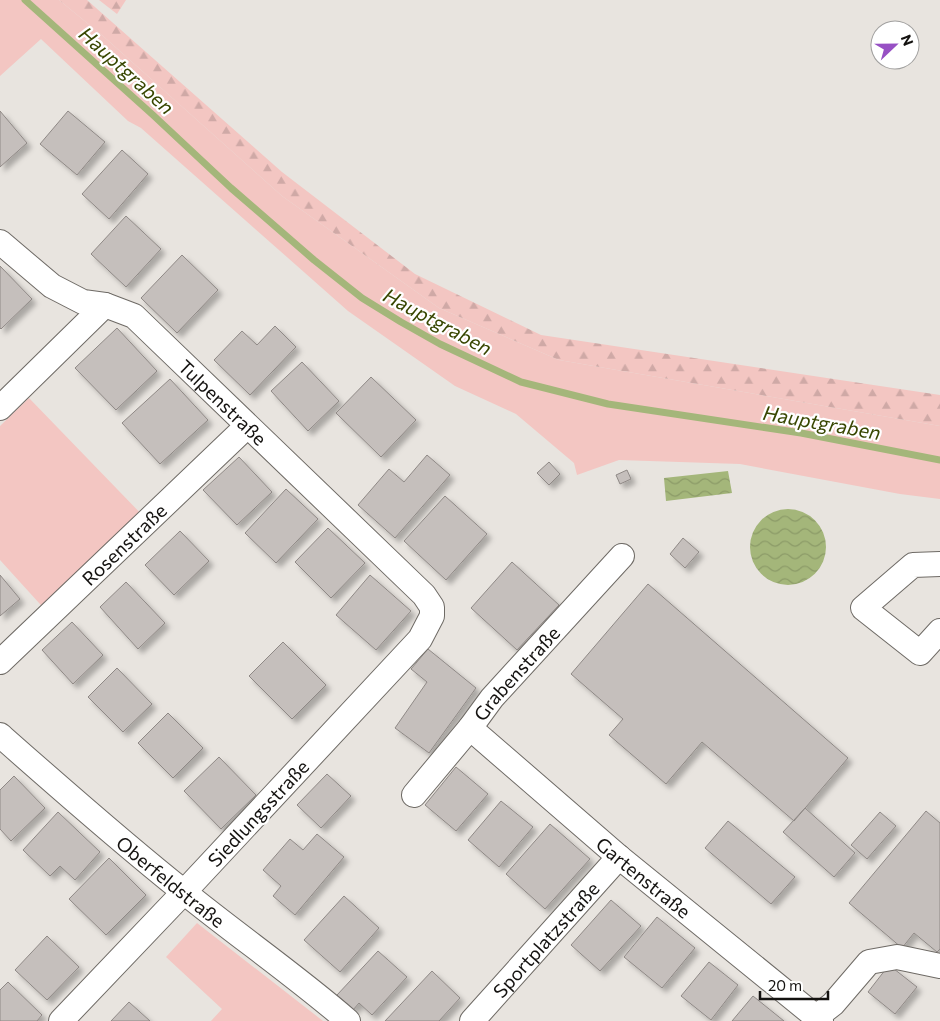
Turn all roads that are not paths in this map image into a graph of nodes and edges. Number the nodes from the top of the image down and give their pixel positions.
1 (0, 242) edge
2 (105, 305) junction
3 (0, 408) edge
4 (245, 424) junction
5 (622, 556) dead end
6 (940, 564) edge
7 (424, 596) joint
8 (940, 631) edge
9 (0, 662) edge
10 (470, 728) junction
11 (0, 735) edge
12 (414, 796) dead end
13 (619, 857) junction
14 (184, 892) junction
15 (940, 966) edge
16 (819, 1019) edge
17 (61, 1021) edge
18 (348, 1021) edge
19 (472, 1021) edge

1 - 2 street, Tulpenstraße
2 - 3 street
2 - 4 street, Tulpenstraße
4 - 7 street, Tulpenstraße
4 - 9 street, Rosenstraße
5 - 10 street, Grabenstraße
6 - 8 street
7 - 14 street, Siedlungsstraße
10 - 12 street, Grabenstraße
10 - 13 street, Gartenstraße
11 - 14 street, Oberfeldstraße
13 - 16 street, Gartenstraße
13 - 19 street, Sportplatzstraße
14 - 17 street, Siedlungsstraße
14 - 18 street, Oberfeldstraße
15 - 16 street

